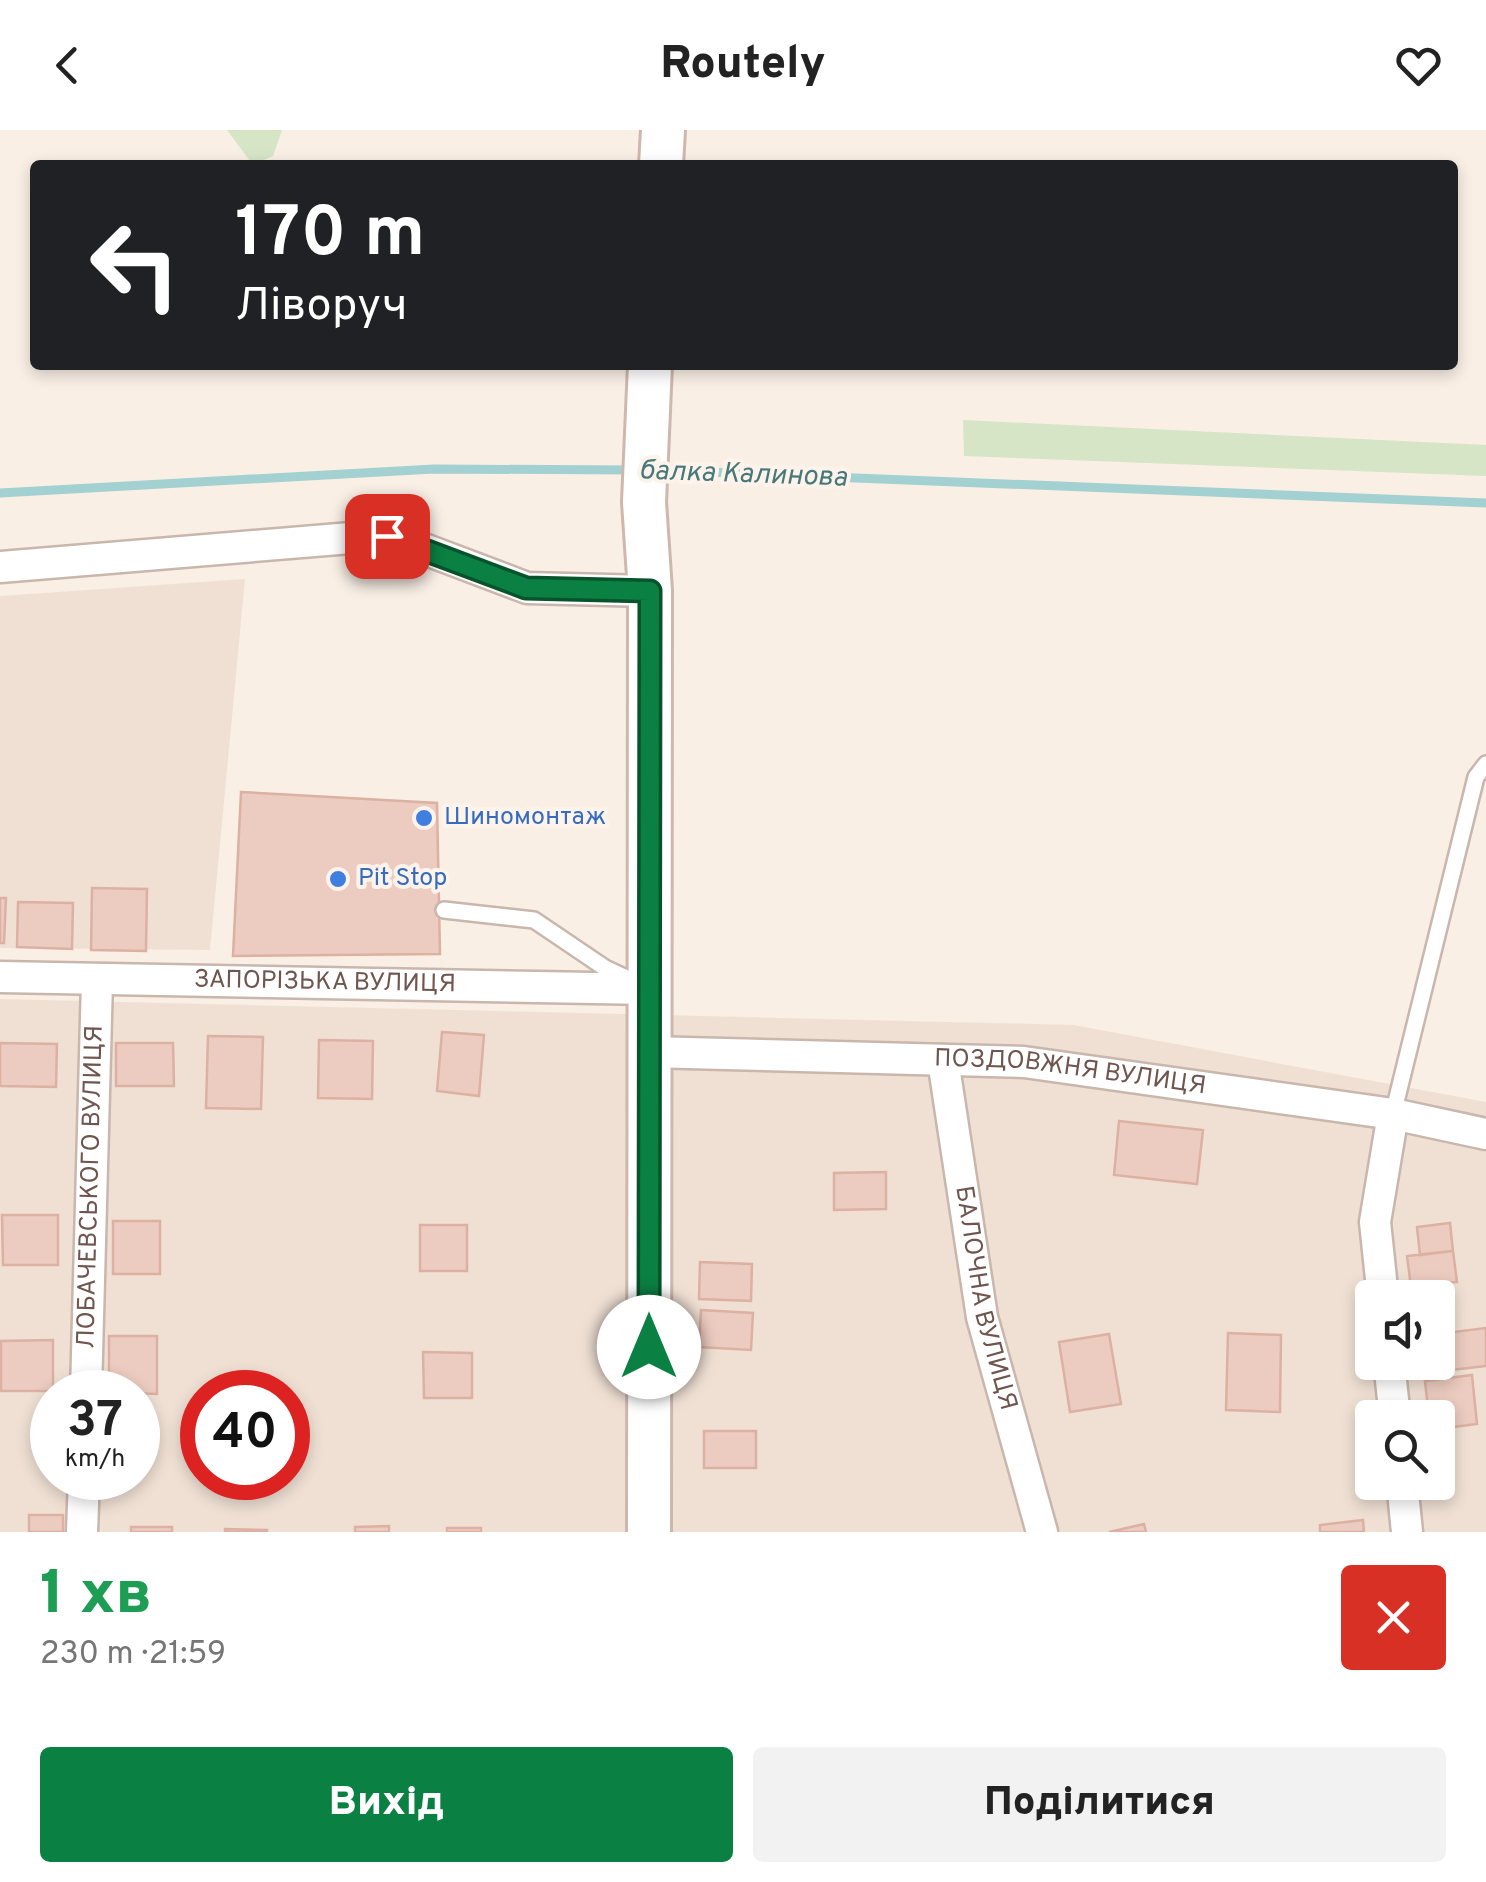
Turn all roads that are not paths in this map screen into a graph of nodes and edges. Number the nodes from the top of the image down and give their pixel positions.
1 (663, 130) edge
2 (661, 160) edge
3 (650, 370) edge
4 (0, 567) edge
5 (650, 591) junction
6 (1486, 764) edge
7 (444, 910) dead end
8 (0, 978) edge
9 (97, 980) junction
10 (650, 989) junction
11 (650, 1052) junction
12 (943, 1060) junction
13 (1393, 1114) junction
14 (1486, 1134) edge
15 (1381, 1280) edge
16 (87, 1370) edge
17 (83, 1500) edge
18 (1404, 1500) edge
19 (82, 1532) edge
20 (649, 1532) edge
21 (1042, 1532) edge
22 (1407, 1532) edge

1 - 2 street
3 - 5 street
4 - 5 street
5 - 10 street
6 - 13 lane
7 - 10 lane
8 - 9 street, ЗАПОРІЗЬКА ВУЛИЦЯ
9 - 10 street, ЗАПОРІЗЬКА ВУЛИЦЯ
9 - 16 street, ЛОБАЧЕВСЬКОГО ВУЛИЦЯ
10 - 11 street
11 - 12 street, ПОЗДОВЖНЯ ВУЛИЦЯ
11 - 20 street
12 - 13 street, ПОЗДОВЖНЯ ВУЛИЦЯ
12 - 21 street, БАЛОЧНА ВУЛИЦЯ
13 - 14 street, ПОЗДОВЖНЯ ВУЛИЦЯ
13 - 15 street
17 - 19 street
18 - 22 street

